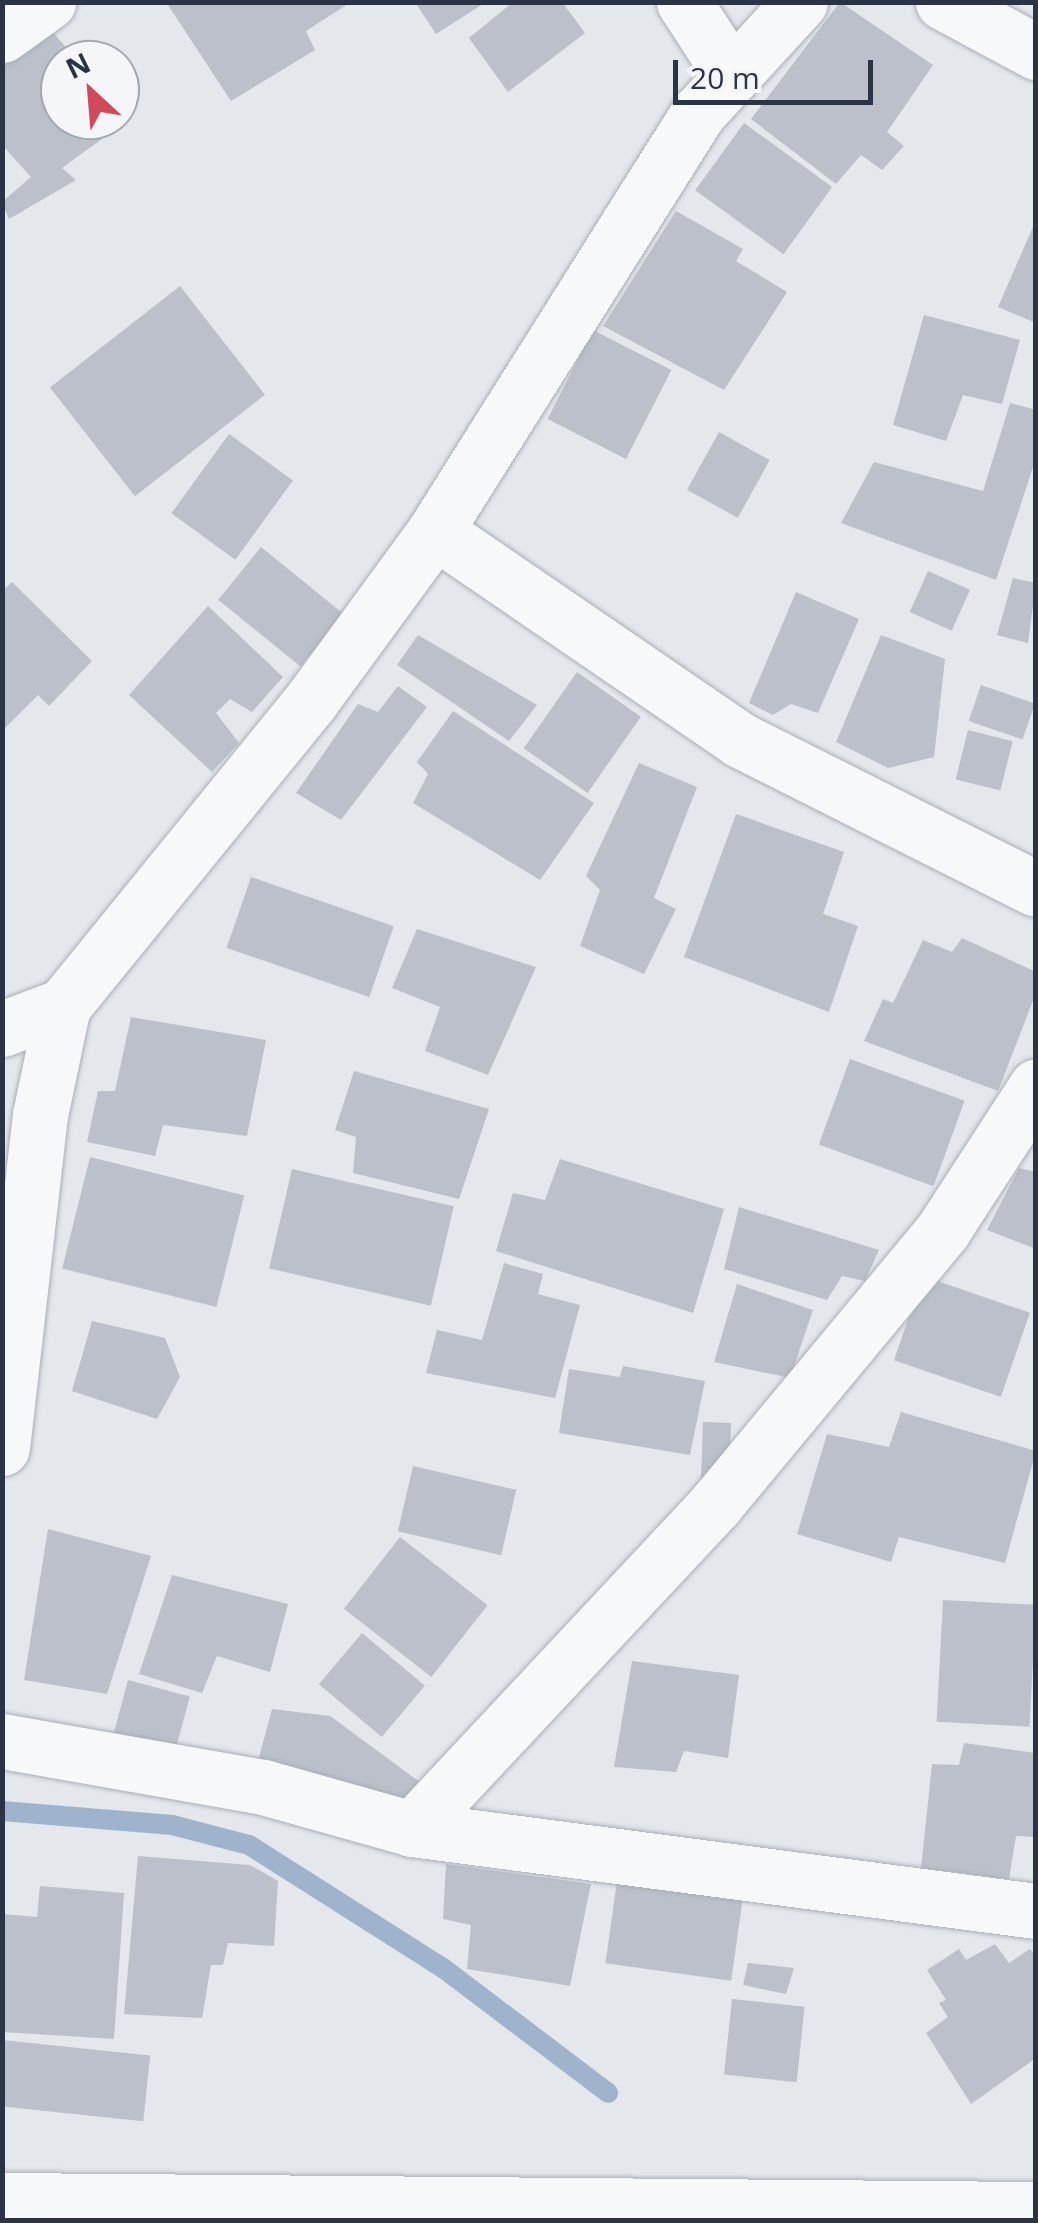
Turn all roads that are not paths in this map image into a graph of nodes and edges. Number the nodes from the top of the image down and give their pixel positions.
1 (48, 2) edge
2 (684, 2) edge
3 (800, 2) edge
4 (943, 2) edge
5 (2, 36) edge
6 (1036, 52) edge
7 (732, 76) junction
8 (435, 531) junction
9 (1036, 889) edge
10 (63, 1006) junction
11 (2, 1029) edge
12 (1036, 1087) edge
13 (2, 1448) edge
14 (2, 1741) edge
15 (412, 1829) junction
16 (1036, 1910) edge
17 (2, 2200) edge
18 (1036, 2209) edge

1 - 5 street
2 - 7 street
3 - 7 street
4 - 6 street
7 - 8 street
8 - 9 street
8 - 10 street
10 - 11 street
10 - 13 street
12 - 15 street
14 - 15 street
15 - 16 street
17 - 18 street

